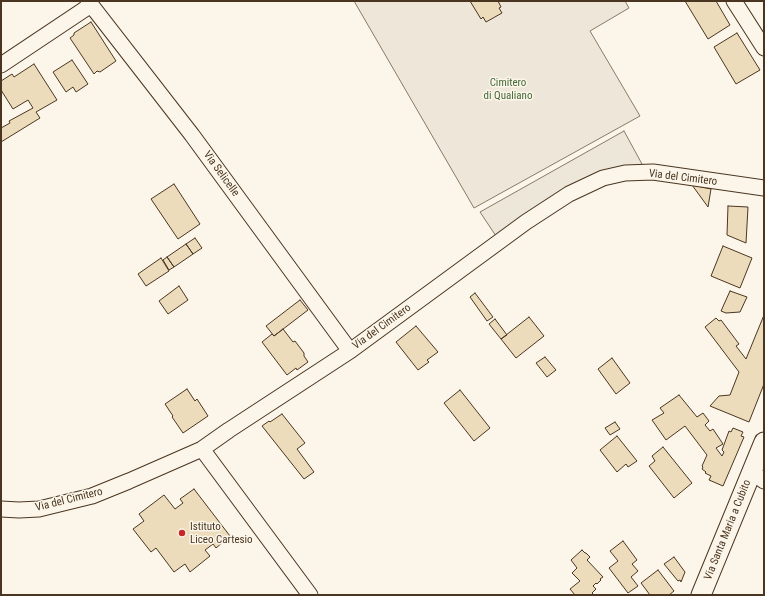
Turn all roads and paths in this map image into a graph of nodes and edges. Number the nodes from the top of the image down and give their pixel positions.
1 (734, 1) edge
2 (89, 3) edge
3 (764, 48) edge
4 (1, 65) edge
5 (764, 188) edge
6 (350, 351) junction
7 (764, 442) edge
8 (202, 449) junction
9 (758, 476) edge
10 (1, 509) edge
11 (310, 595) edge
12 (701, 595) edge

1 - 3 street
2 - 4 street
2 - 6 street, Via Selicelle
5 - 6 street, Via del Cimitero
6 - 8 street, Via del Cimitero
7 - 9 main road, Via Santa Maria a Cubito
8 - 10 street, Via del Cimitero
8 - 11 street
9 - 12 main road, Via Santa Maria a Cubito

